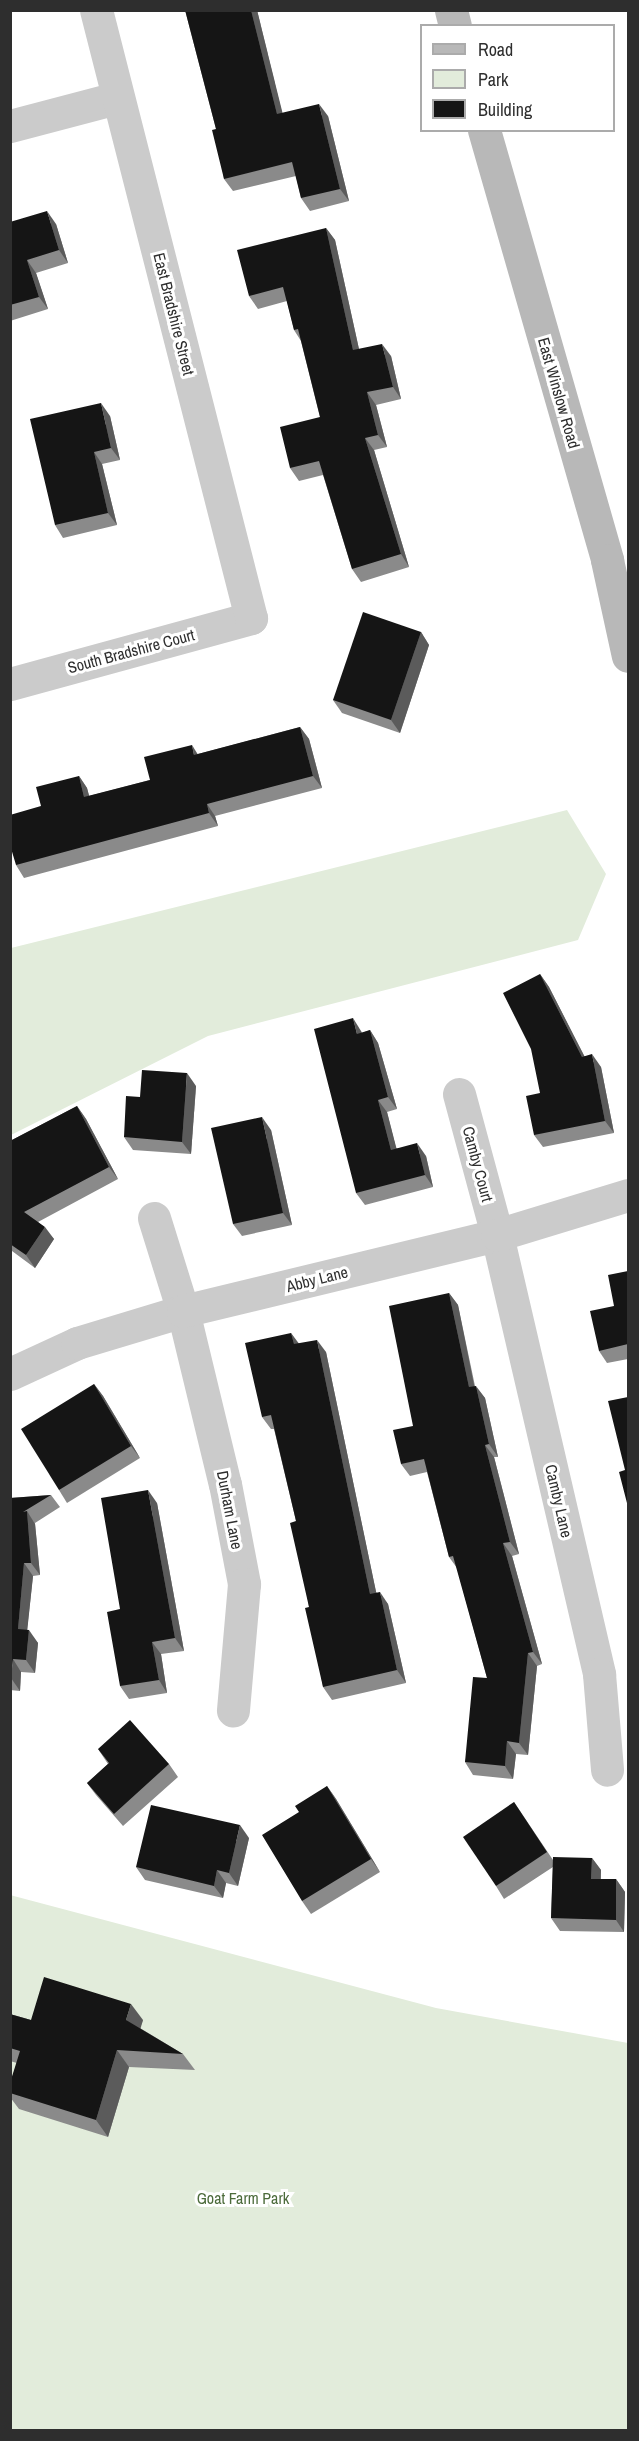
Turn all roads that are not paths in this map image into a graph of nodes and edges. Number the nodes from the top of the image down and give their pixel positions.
1 (96, 10) edge
2 (117, 98) junction
3 (10, 126) edge
4 (485, 132) edge
5 (618, 560) edge
6 (251, 618) joint
7 (628, 656) edge
8 (10, 684) edge
9 (459, 1094) dead end
10 (628, 1195) edge
11 (154, 1218) dead end
12 (497, 1235) junction
13 (183, 1311) junction
14 (10, 1374) edge
15 (234, 1711) dead end
16 (607, 1770) dead end

1 - 2 street, East Bradshire Street
2 - 3 street
2 - 6 street, East Bradshire Street
4 - 5 main road, East Winslow Road
5 - 7 main road, East Winslow Road
6 - 8 street, South Bradshire Court
9 - 12 street, Camby Court
10 - 12 street, Abby Lane
11 - 13 street, Durham Lane
12 - 13 street, Abby Lane
12 - 16 street, Camby Lane
13 - 14 street, Abby Lane
13 - 15 street, Durham Lane

